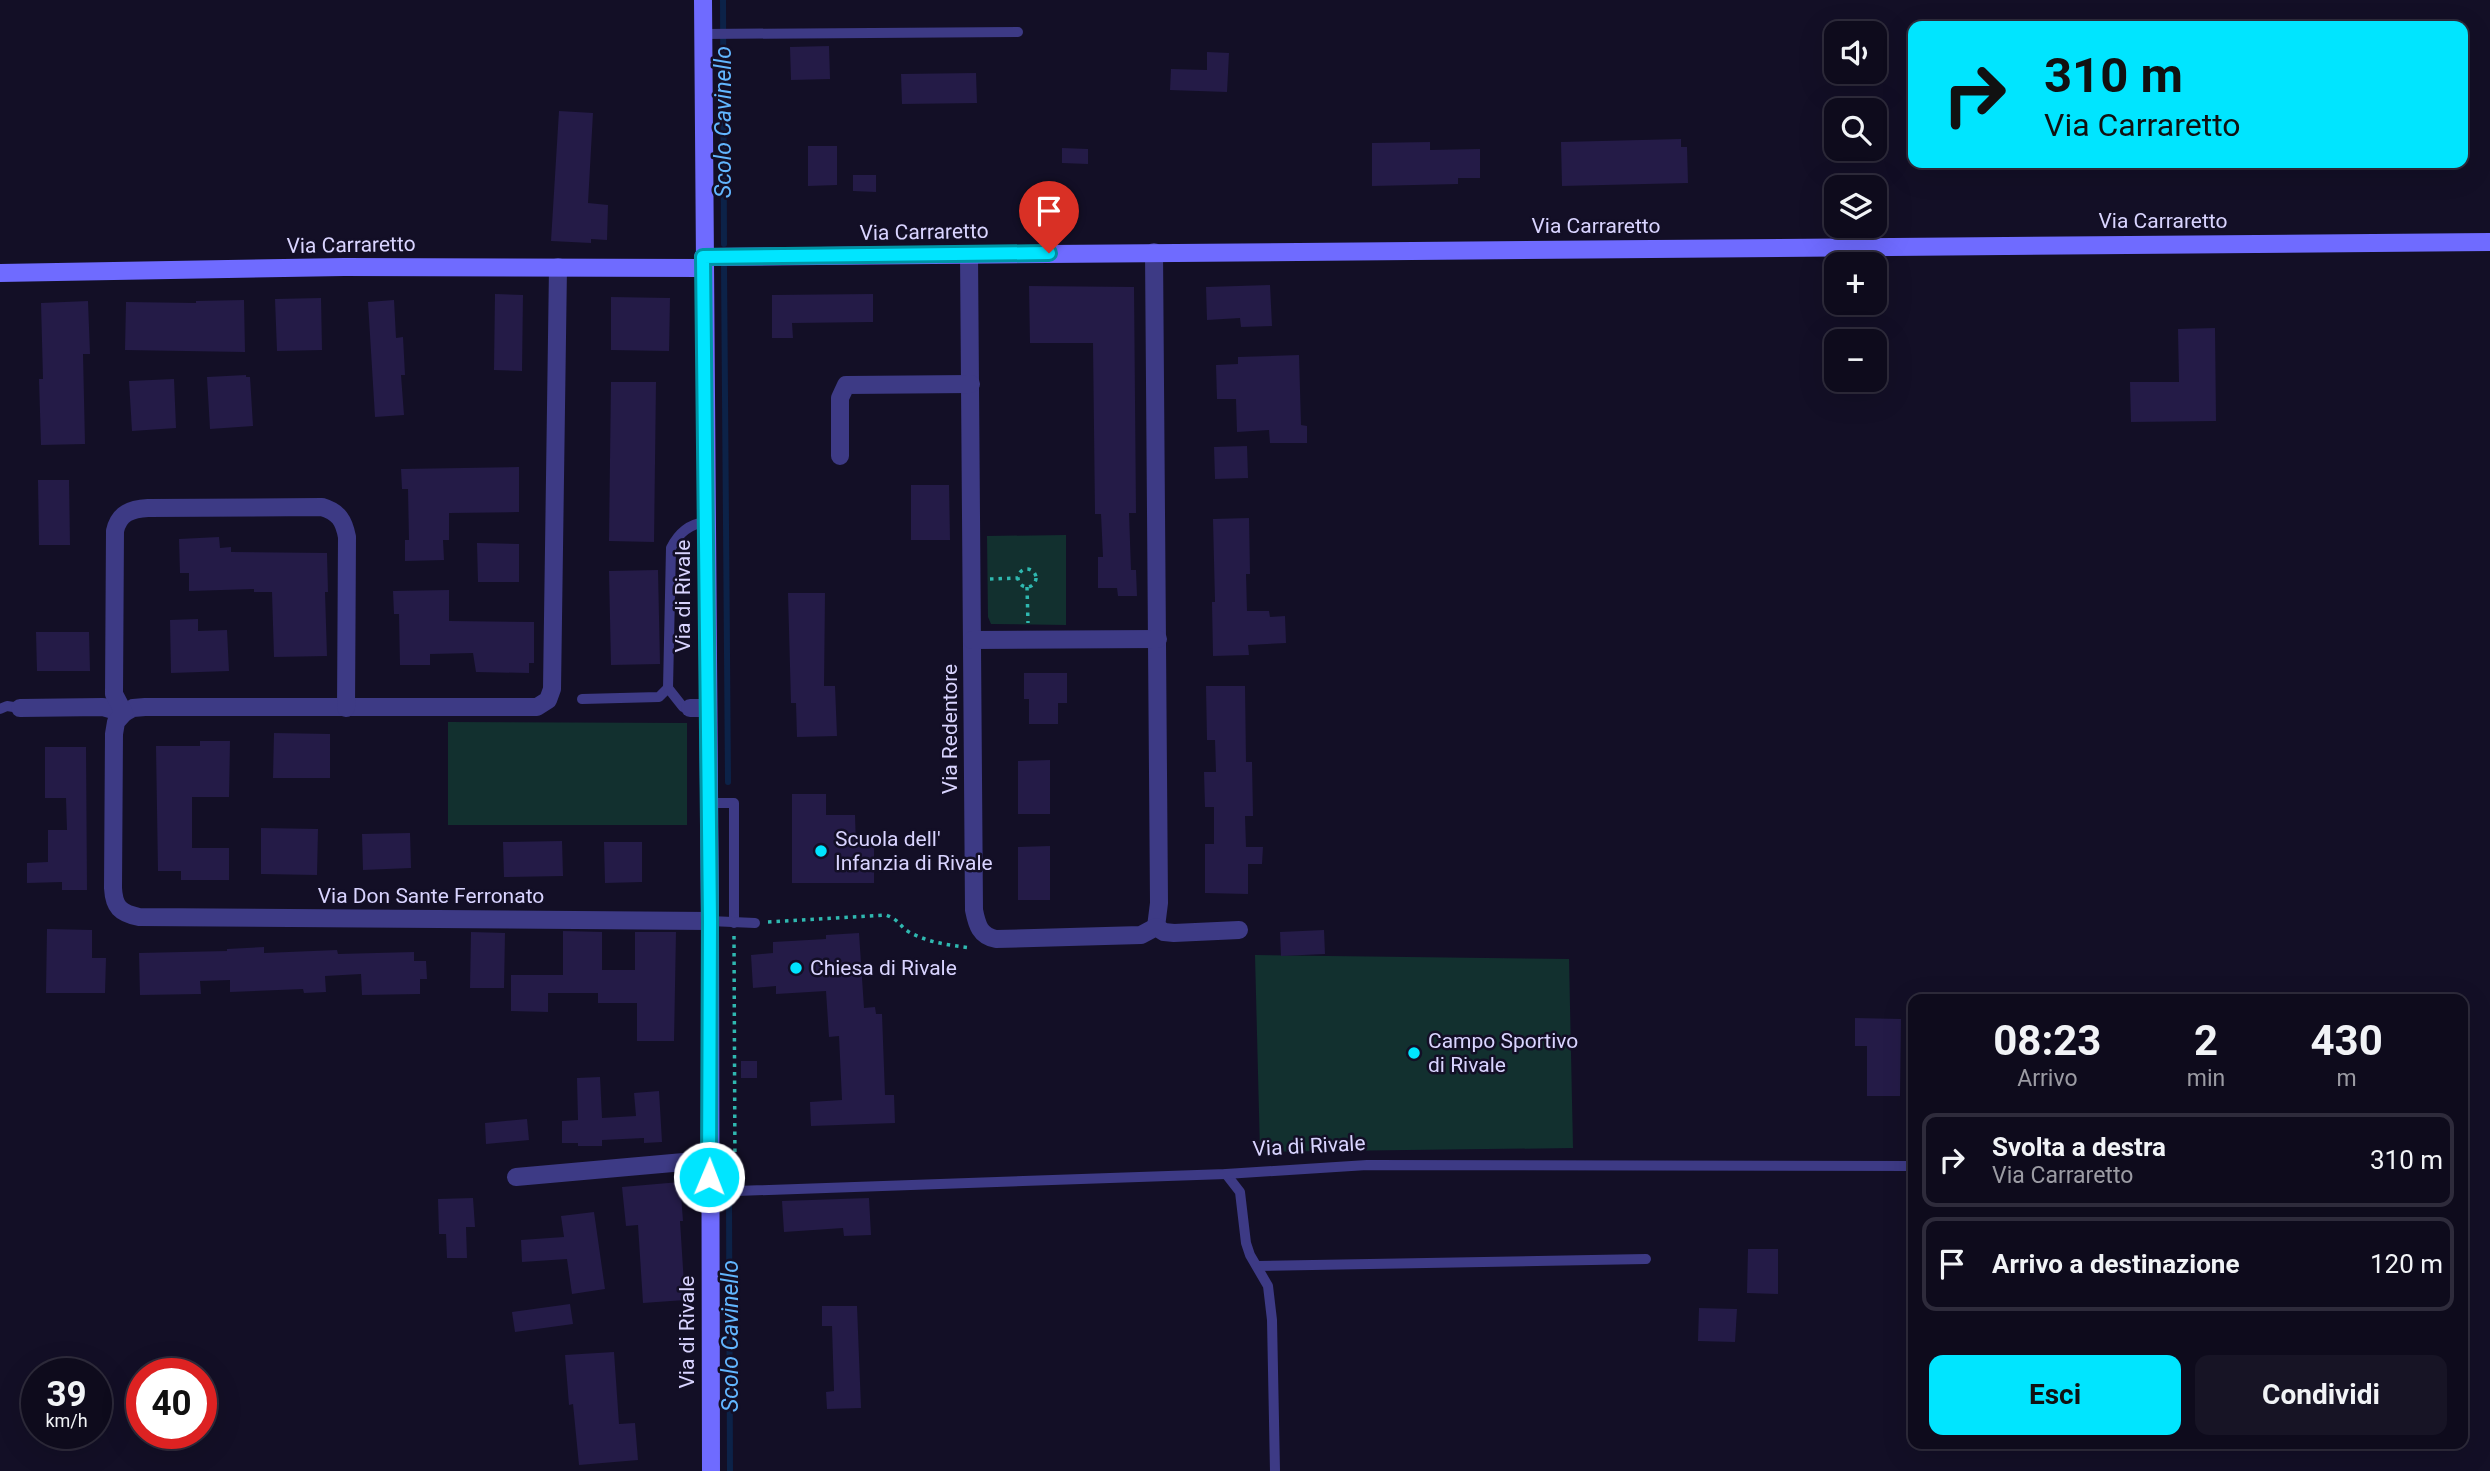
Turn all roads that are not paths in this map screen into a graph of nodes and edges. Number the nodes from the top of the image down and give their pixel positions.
1 (703, 0) edge
2 (1018, 32) dead end
3 (708, 34) junction
4 (2490, 242) edge
5 (1154, 252) junction
6 (970, 254) junction
7 (703, 262) junction
8 (558, 267) junction
9 (0, 273) edge
10 (971, 384) junction
11 (840, 456) dead end
12 (705, 522) junction
13 (1157, 639) junction
14 (972, 640) junction
15 (668, 688) junction
16 (582, 699) dead end
17 (20, 708) joint
18 (346, 708) junction
19 (698, 708) junction
20 (0, 709) edge
21 (124, 713) junction
22 (708, 803) junction
23 (710, 921) junction
24 (734, 923) junction
25 (755, 923) road end
26 (1156, 927) junction
27 (1239, 930) dead end
28 (709, 1162) junction
29 (1908, 1167) edge
30 (1226, 1174) junction
31 (516, 1177) dead end
32 (709, 1192) junction
33 (1646, 1259) dead end
34 (1258, 1266) junction
35 (711, 1471) edge
36 (1275, 1471) edge

1 - 3 street, Via di Rivale
2 - 3 lane
3 - 7 street, Via di Rivale
4 - 5 street, Via Carraretto
5 - 6 street, Via Carraretto
5 - 13 street
6 - 7 street, Via Carraretto
6 - 10 street, Via Redentore
7 - 8 street, Via Carraretto
7 - 12 street, Via di Rivale
8 - 9 street, Via Carraretto
8 - 18 street
10 - 11 street
10 - 14 street, Via Redentore
12 - 15 lane
12 - 19 street, Via di Rivale
13 - 14 street, Via Redentore
13 - 26 street
14 - 26 street, Via Redentore
15 - 16 lane
15 - 19 lane
17 - 20 lane
17 - 21 street
18 - 21 street
18 - 21 street
19 - 22 street, Via di Rivale
21 - 23 street, Via Don Sante Ferronato
22 - 23 street, Via di Rivale
22 - 24 lane
23 - 24 lane, Via Don Sante Ferronato
23 - 28 street, Via di Rivale
24 - 25 lane, Via Don Sante Ferronato
26 - 27 street, Via Redentore
28 - 31 street
28 - 32 street, Via di Rivale
29 - 30 lane, Via di Rivale
30 - 32 lane, Via di Rivale
30 - 34 lane
32 - 35 street, Via di Rivale
33 - 34 lane
34 - 36 lane

